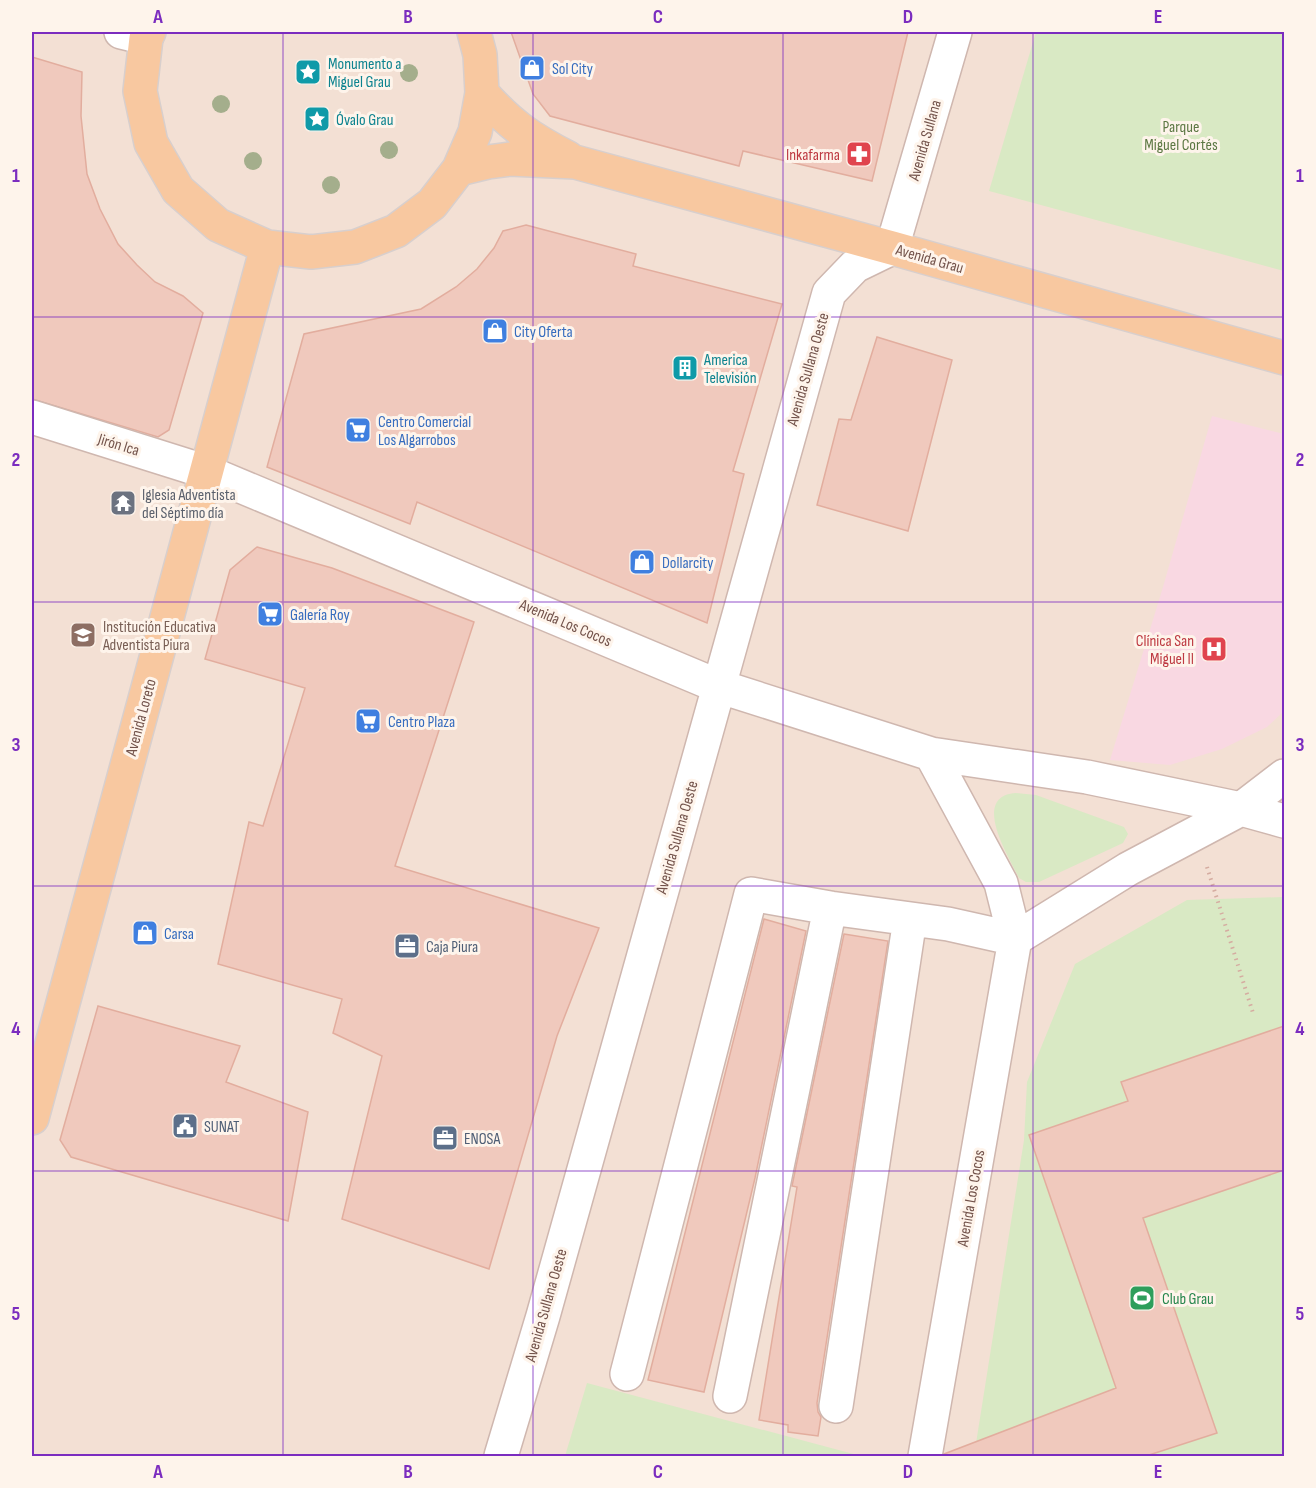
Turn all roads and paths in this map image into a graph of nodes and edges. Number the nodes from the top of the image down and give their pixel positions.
1 (474, 32) edge
2 (955, 32) edge
3 (139, 34) edge
4 (482, 93) junction
5 (575, 162) junction
6 (459, 169) junction
7 (267, 247) junction
8 (892, 248) junction
9 (1284, 358) edge
10 (32, 417) edge
11 (207, 472) junction
12 (718, 686) junction
13 (931, 754) junction
14 (1284, 776) edge
15 (1241, 809) junction
16 (1284, 821) edge
17 (1196, 832) junction
18 (830, 908) junction
19 (910, 919) junction
20 (1015, 939) junction
21 (1253, 1012) dead end
22 (32, 1118) edge
23 (627, 1374) dead end
24 (729, 1396) dead end
25 (836, 1406) dead end
26 (501, 1456) edge
27 (925, 1456) edge

1 - 4 main road
2 - 8 street, Avenida Sullana
3 - 7 main road
4 - 5 main road, Avenida Grau
4 - 6 main road
5 - 6 main road, Avenida Grau
5 - 8 main road, Avenida Grau
6 - 7 main road
7 - 11 main road, Avenida Loreto
8 - 9 main road, Avenida Grau
8 - 12 street, Avenida Sullana Oeste
10 - 11 street, Jirón Ica
11 - 12 street, Avenida Los Cocos
11 - 22 main road, Avenida Loreto
12 - 13 street, Avenida Los Cocos
12 - 26 street, Avenida Sullana Oeste
13 - 15 street, Avenida Los Cocos
13 - 20 street, Avenida Los Cocos
14 - 15 street
15 - 16 street, Avenida Los Cocos
15 - 17 street
17 - 20 street
17 - 21 path
18 - 19 street
18 - 23 street
18 - 24 street
19 - 20 street
19 - 25 street
20 - 27 street, Avenida Los Cocos

